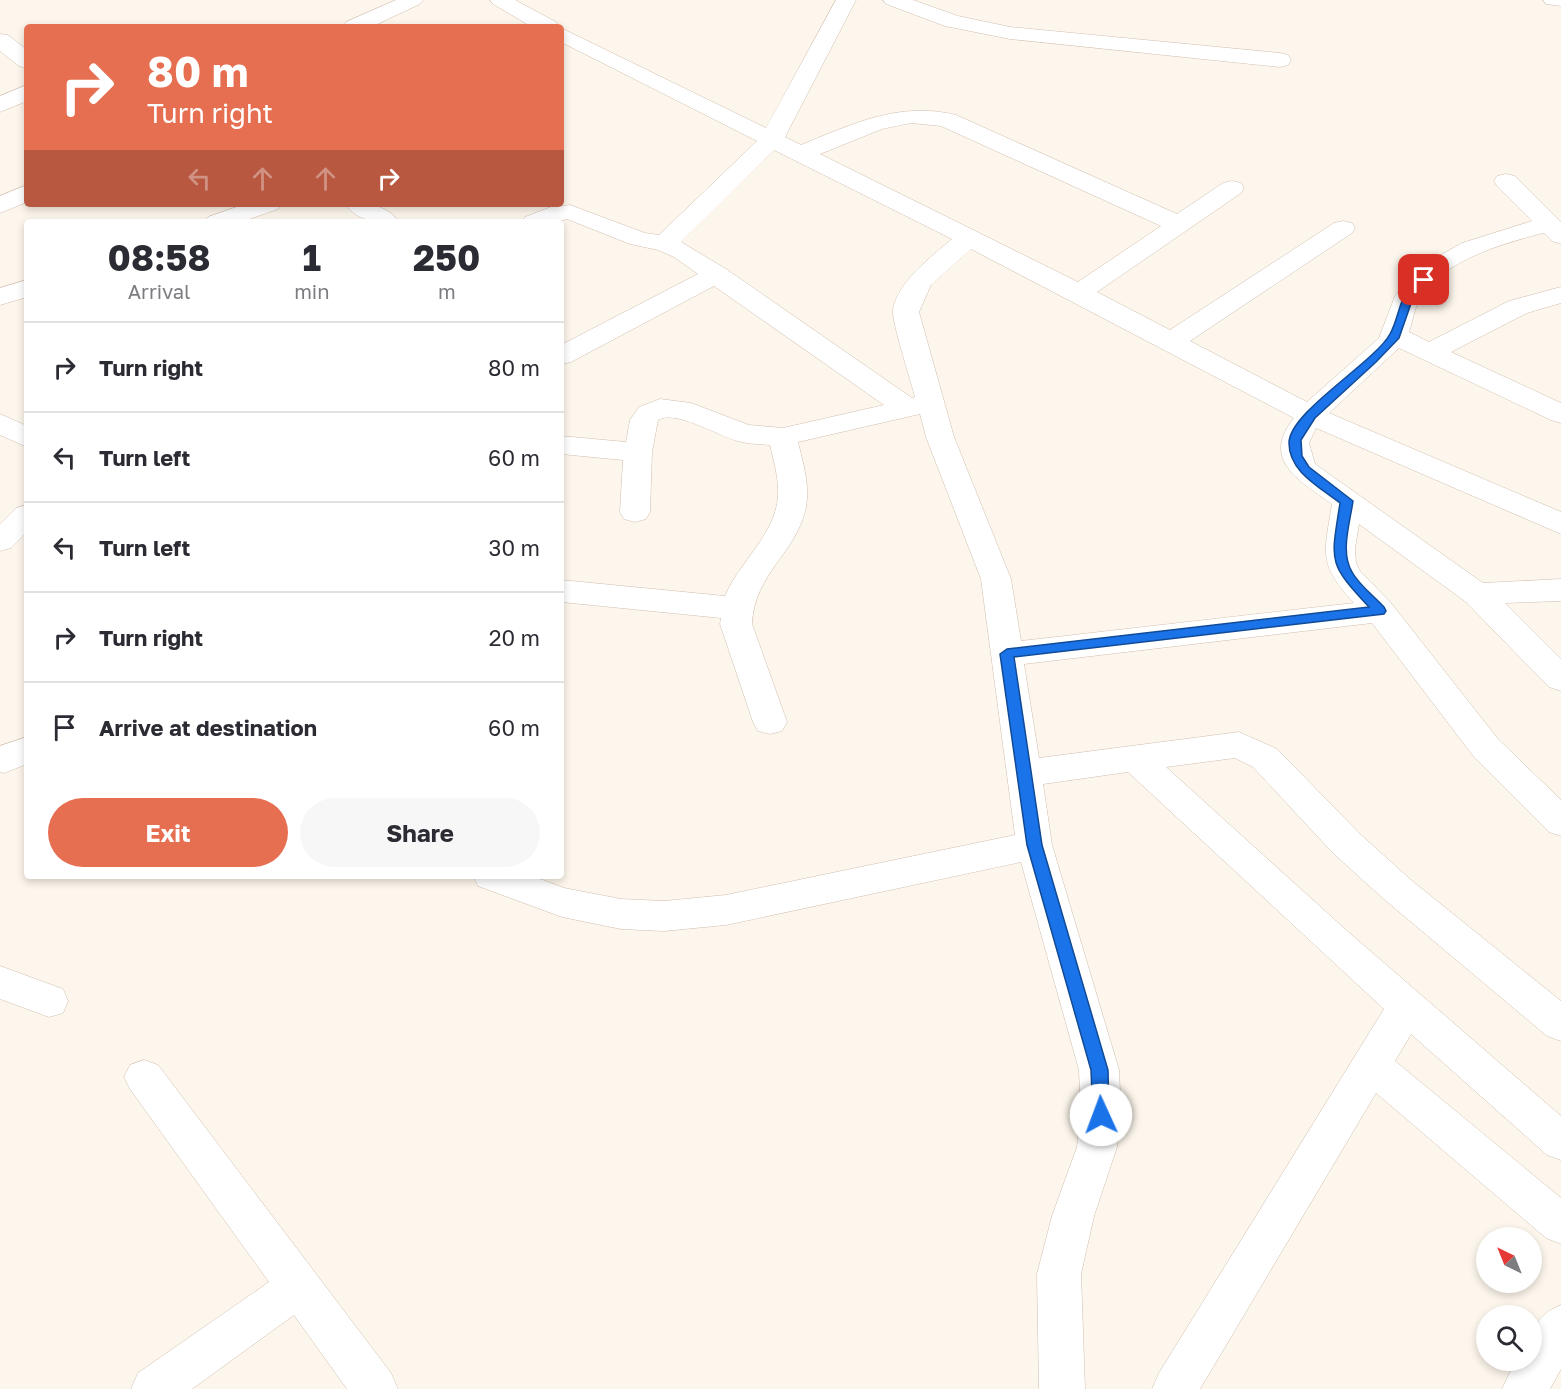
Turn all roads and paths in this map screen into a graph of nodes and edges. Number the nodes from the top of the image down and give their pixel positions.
1 (413, 0) edge
2 (500, 0) edge
3 (846, 0) edge
4 (893, 0) edge
5 (1553, 0) edge
6 (1561, 0) edge
7 (361, 24) edge
8 (543, 24) edge
9 (564, 35) edge
10 (0, 40) edge
11 (24, 59) edge
12 (1280, 60) dead end
13 (24, 93) edge
14 (0, 105) edge
15 (772, 139) junction
16 (802, 153) junction
17 (1506, 181) dead end
18 (1232, 188) dead end
19 (24, 194) edge
20 (0, 206) edge
21 (260, 207) edge
22 (362, 207) edge
23 (226, 219) edge
24 (382, 219) edge
25 (542, 219) edge
26 (1180, 225) junction
27 (1343, 228) dead end
28 (1555, 230) edge
29 (967, 239) junction
30 (665, 244) junction
31 (717, 274) junction
32 (1078, 294) junction
33 (1561, 295) edge
34 (1395, 336) junction
35 (1170, 342) junction
36 (1430, 352) junction
37 (564, 354) edge
38 (918, 406) junction
39 (1561, 414) edge
40 (1310, 415) junction
41 (783, 437) junction
42 (564, 445) edge
43 (638, 452) junction
44 (1347, 501) junction
45 (635, 512) dead end
46 (24, 518) edge
47 (1561, 524) edge
48 (0, 541) edge
49 (564, 591) edge
50 (1561, 591) edge
51 (1477, 594) junction
52 (735, 608) junction
53 (1380, 611) junction
54 (1007, 654) junction
55 (1561, 680) edge
56 (770, 722) dead end
57 (24, 751) edge
58 (1134, 758) junction
59 (0, 759) edge
60 (1024, 773) junction
61 (1561, 822) edge
62 (1034, 845) junction
63 (499, 879) edge
64 (0, 982) edge
65 (49, 1001) dead end
66 (1407, 1006) junction
67 (1561, 1024) edge
68 (1371, 1065) junction
69 (144, 1077) dead end
70 (1561, 1142) edge
71 (1561, 1224) edge
72 (298, 1287) junction
73 (1561, 1326) edge
74 (154, 1389) edge
75 (375, 1389) edge
76 (1062, 1389) edge
77 (1175, 1389) edge
78 (1525, 1389) edge

1 - 7 street
2 - 8 street
3 - 15 street
4 - 12 street
5 - 6 street
9 - 15 street
10 - 11 street
13 - 14 street
15 - 16 street
15 - 30 street
16 - 26 street
16 - 29 street
17 - 28 street
18 - 26 street
19 - 20 street
21 - 23 street
22 - 24 street
25 - 30 street
26 - 32 street
27 - 35 street
28 - 34 street
29 - 32 street
29 - 38 street
30 - 31 street
31 - 37 street
31 - 38 street
32 - 35 street
33 - 36 street
34 - 36 street
34 - 40 street
35 - 40 street
36 - 39 street
38 - 41 street
38 - 54 street
40 - 44 street
40 - 47 street
41 - 43 street
41 - 52 street
42 - 43 street
43 - 45 street
44 - 51 street
44 - 53 street
46 - 48 street
49 - 52 street
50 - 51 street
51 - 55 street
52 - 56 street
53 - 54 street
53 - 61 street
54 - 60 street
57 - 59 street
58 - 60 street
58 - 66 street
58 - 67 street
60 - 62 street
62 - 63 street
62 - 76 street
64 - 65 street
66 - 68 street
66 - 70 street
68 - 71 street
68 - 77 street
69 - 72 street
72 - 74 street
72 - 75 street
73 - 78 street

